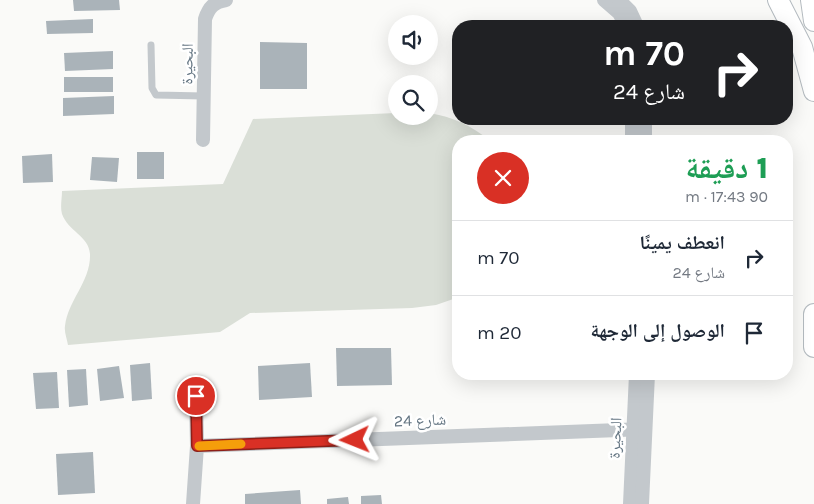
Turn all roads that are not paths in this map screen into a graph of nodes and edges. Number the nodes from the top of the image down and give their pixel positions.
1 (226, 0) edge
2 (604, 0) edge
3 (619, 0) edge
4 (778, 0) edge
5 (811, 0) edge
6 (623, 20) edge
7 (634, 20) edge
8 (788, 20) edge
9 (814, 21) edge
10 (793, 29) edge
11 (151, 45) dead end
12 (814, 91) edge
13 (204, 96) junction
14 (203, 140) dead end
15 (814, 314) edge
16 (814, 347) edge
17 (636, 380) edge
18 (647, 380) edge
19 (196, 396) dead end
20 (639, 429) junction
21 (197, 446) junction
22 (193, 504) edge
23 (630, 504) edge
24 (642, 504) edge

1 - 13 street, البحيرة
2 - 6 street
3 - 7 street
4 - 8 street
5 - 9 street
10 - 12 street
11 - 13 lane
13 - 14 street, البحيرة
15 - 16 street
17 - 20 street, البحيرة
18 - 20 street, البحيرة
19 - 21 street
20 - 21 street, شارع 24
20 - 23 street, البحيرة
20 - 24 street, البحيرة
21 - 22 street

